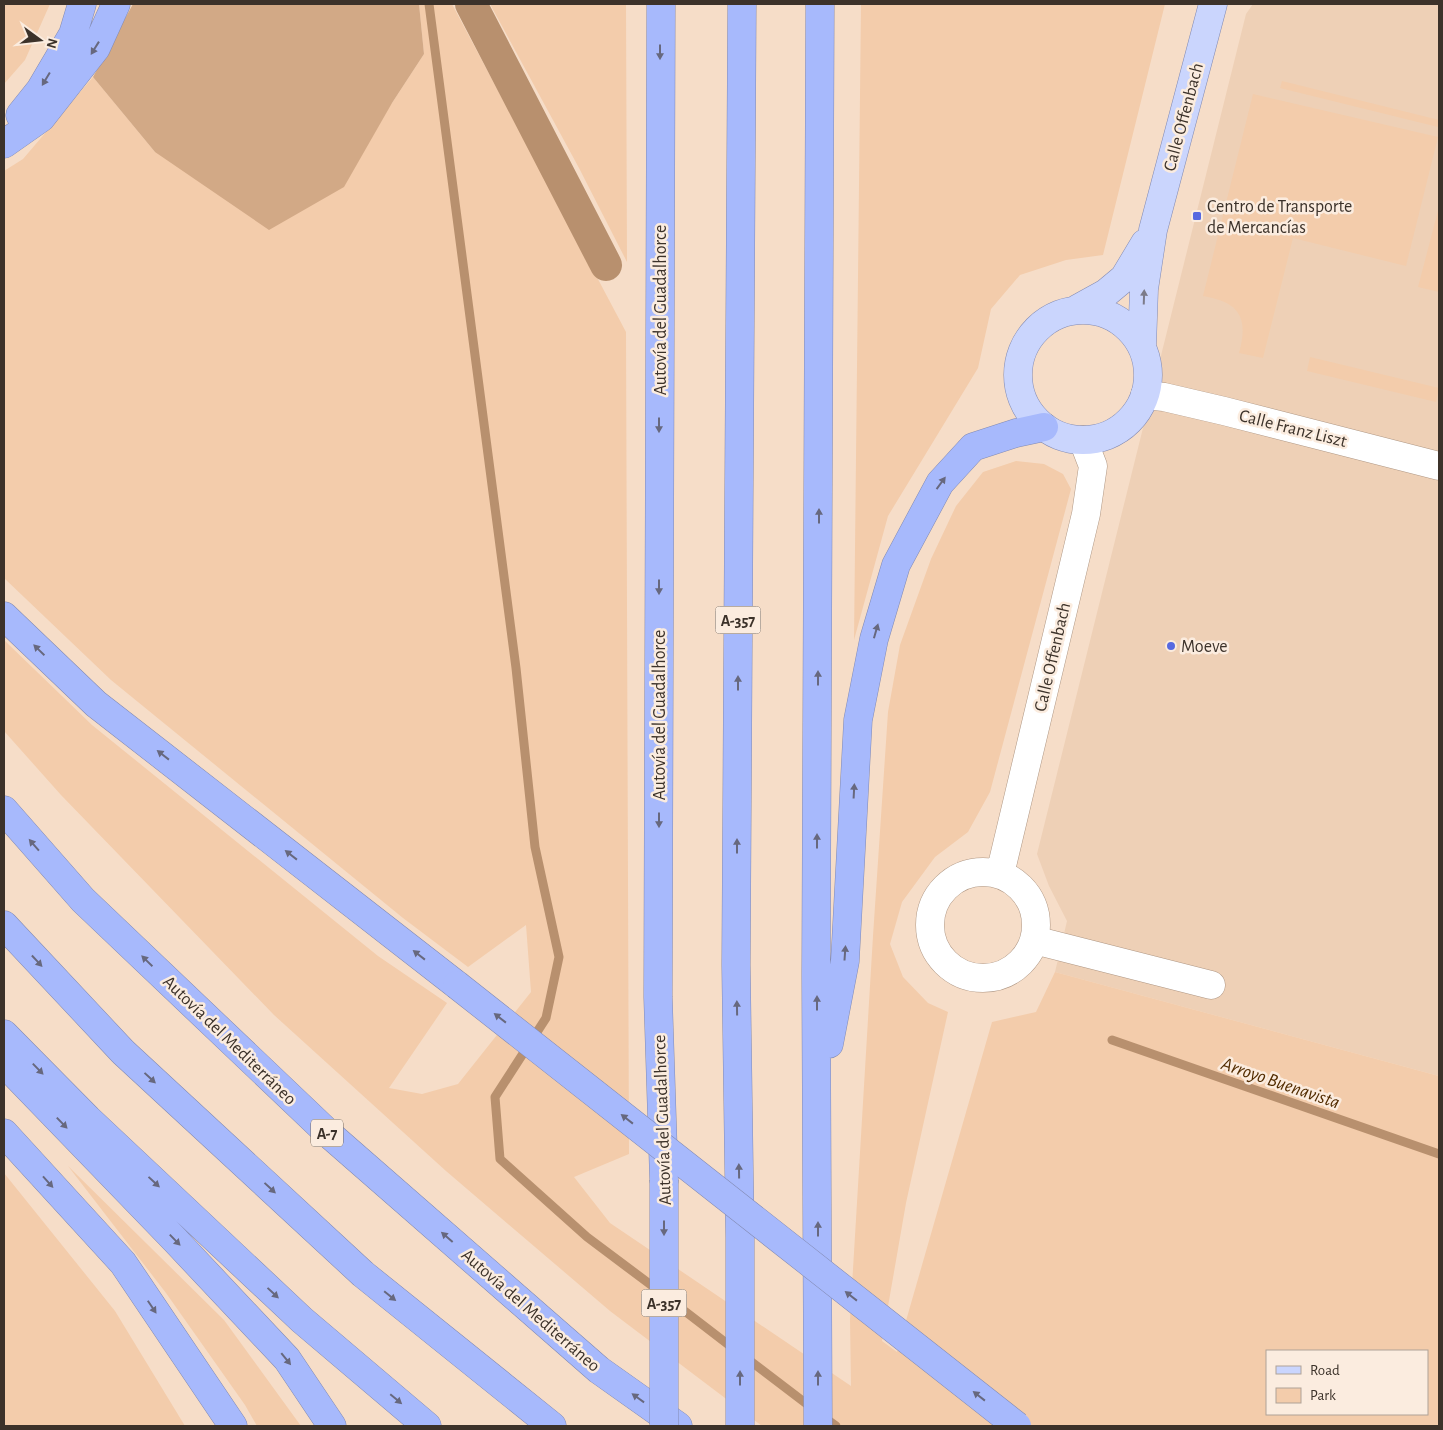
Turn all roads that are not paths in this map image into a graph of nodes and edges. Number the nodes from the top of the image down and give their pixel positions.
1 (82, 4) edge
2 (116, 4) edge
3 (660, 4) edge
4 (742, 4) edge
5 (820, 4) edge
6 (1213, 4) edge
7 (4, 134) edge
8 (4, 144) edge
9 (1153, 230) junction
10 (1077, 310) junction
11 (1142, 346) junction
12 (1145, 395) junction
13 (1044, 427) junction
14 (1083, 440) junction
15 (1439, 466) edge
16 (4, 616) edge
17 (4, 810) edge
18 (1000, 874) junction
19 (4, 925) edge
20 (1034, 940) junction
21 (1211, 986) dead end
22 (4, 1034) edge
23 (4, 1063) edge
24 (817, 1104) junction
25 (4, 1133) edge
26 (232, 1426) edge
27 (332, 1426) edge
28 (427, 1426) edge
29 (552, 1426) edge
30 (664, 1426) edge
31 (678, 1426) edge
32 (740, 1426) edge
33 (818, 1426) edge
34 (1017, 1426) edge

1 -> 7 highway
2 -> 8 highway
3 -> 30 highway, Autovía del Guadalhorce / A-357, bridge
32 -> 4 highway, A-357
24 -> 5 highway
6 - 9 main road, Calle Offenbach
9 - 10 main road, Calle Offenbach
11 -> 9 main road, Calle Offenbach
10 - 11 main road
10 - 13 main road
11 - 12 main road
12 - 14 main road
12 - 15 street, Calle Franz Liszt
13 - 14 main road
24 -> 13 highway
14 - 18 street, Calle Offenbach
34 -> 16 highway, bridge
31 -> 17 highway, Autovía del Mediterráneo / A-7
18 - 20 street
18 - 20 street
19 -> 29 highway
20 - 21 street
22 -> 28 highway
23 -> 27 highway
33 -> 24 highway
25 -> 26 highway

